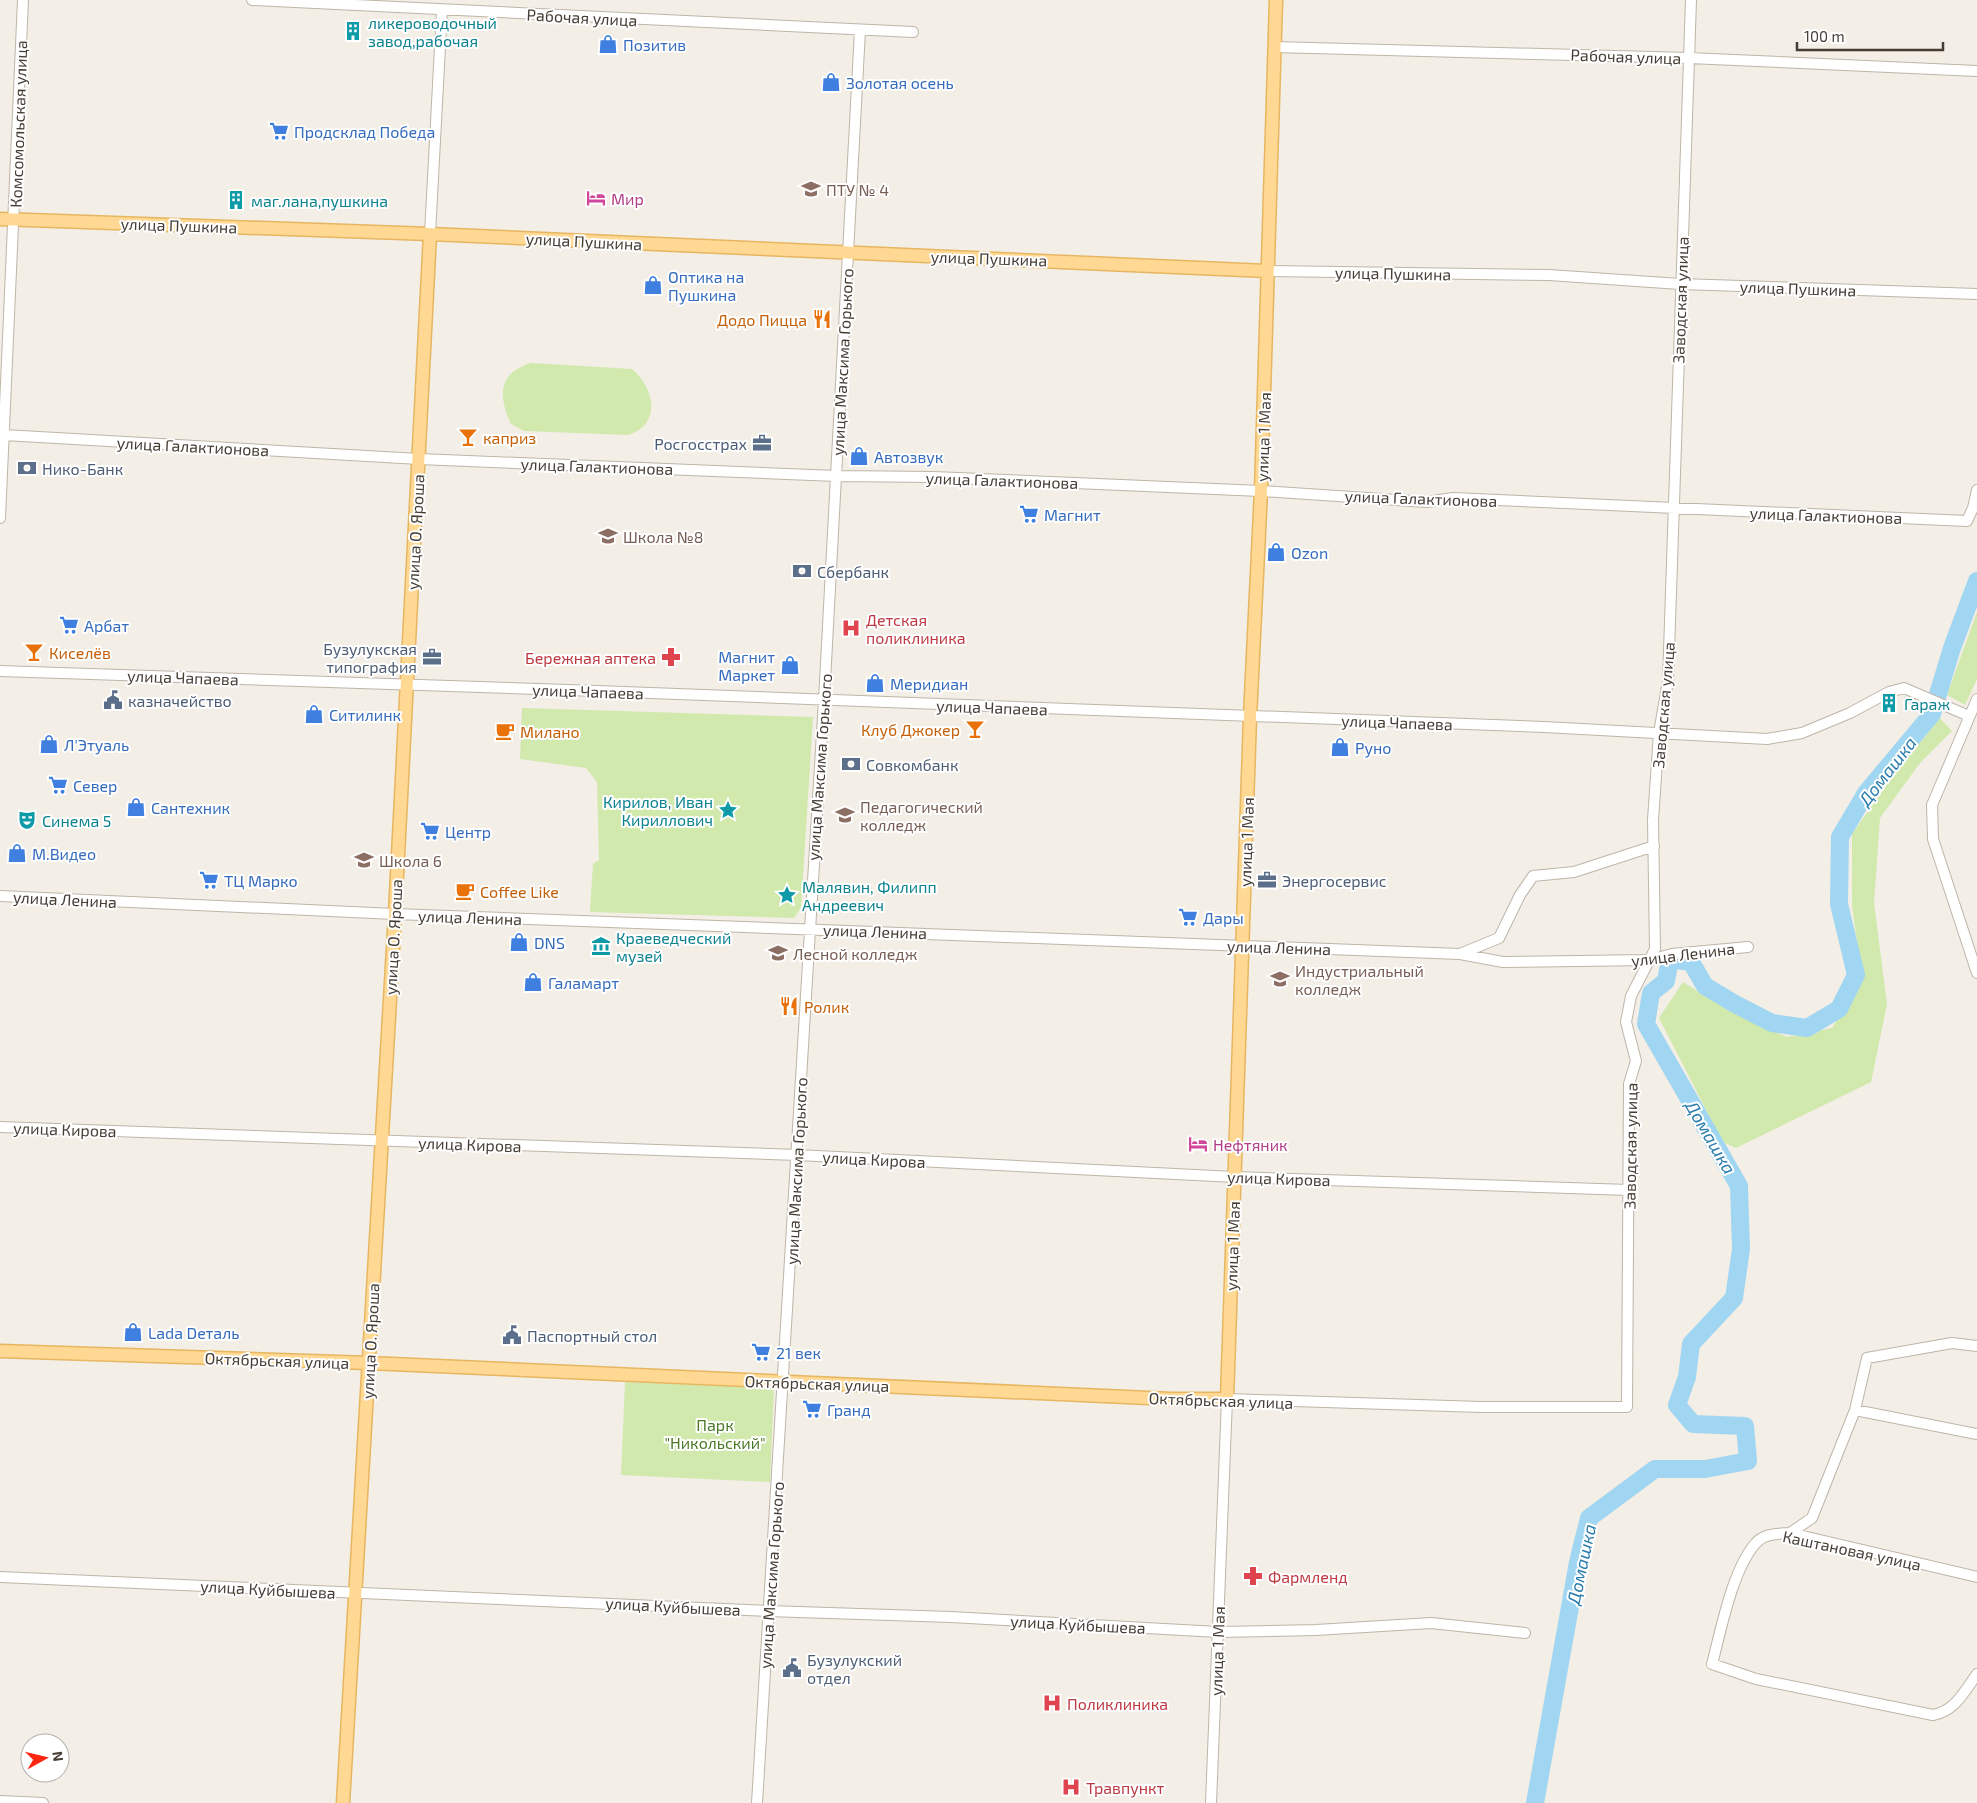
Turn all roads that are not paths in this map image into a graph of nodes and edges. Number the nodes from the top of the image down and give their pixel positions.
1 (23, 0) edge
2 (252, 0) edge
3 (1276, 0) edge
4 (1691, 0) edge
5 (442, 10) junction
6 (860, 30) junction
7 (913, 32) dead end
8 (1274, 47) junction
9 (1689, 58) junction
10 (1977, 71) edge
11 (0, 219) edge
12 (14, 219) junction
13 (430, 234) junction
14 (848, 252) junction
15 (1267, 271) junction
16 (1680, 284) junction
17 (1977, 294) edge
18 (4, 436) junction
19 (419, 459) junction
20 (836, 476) junction
21 (1977, 490) edge
22 (1261, 491) junction
23 (1672, 509) junction
24 (0, 518) edge
25 (0, 671) edge
26 (406, 685) junction
27 (1977, 699) edge
28 (824, 700) junction
29 (1969, 716) junction
30 (1250, 717) junction
31 (1659, 733) junction
32 (1654, 846) junction
33 (0, 896) edge
34 (395, 914) junction
35 (809, 929) junction
36 (1242, 945) junction
37 (1748, 946) dead end
38 (1460, 954) junction
39 (1649, 960) junction
40 (1977, 973) edge
41 (0, 1127) edge
42 (381, 1141) junction
43 (797, 1155) junction
44 (1234, 1177) junction
45 (1628, 1190) junction
46 (1977, 1346) edge
47 (0, 1351) edge
48 (369, 1363) junction
49 (783, 1381) junction
50 (1227, 1399) junction
51 (1628, 1401) joint
52 (1855, 1410) junction
53 (1977, 1434) edge
54 (1790, 1533) junction
55 (1977, 1577) edge
56 (0, 1578) edge
57 (355, 1593) junction
58 (768, 1611) junction
59 (1218, 1632) junction
60 (1525, 1633) dead end
61 (1977, 1674) edge
62 (0, 1801) edge
63 (44, 1803) edge
64 (343, 1803) edge
65 (757, 1803) edge
66 (1211, 1803) edge

1 - 12 street, Комсомольская улица
2 - 5 street, Рабочая улица
3 - 8 main road, улица 1 Мая
4 - 9 street, Заводская улица
5 - 6 street, Рабочая улица
5 - 13 street, улица О. Яроша
6 - 7 street, Рабочая улица
6 - 14 street, улица Максима Горького
8 - 9 street, Рабочая улица
8 - 15 main road, улица 1 Мая
9 - 10 street, Рабочая улица
9 - 16 street, Заводская улица
11 - 12 main road, улица Пушкина
12 - 13 main road, улица Пушкина
12 - 18 street, Комсомольская улица
13 - 14 main road, улица Пушкина
13 - 19 main road, улица О. Яроша
14 - 15 main road, улица Пушкина
14 - 20 street, улица Максима Горького
15 - 16 street, улица Пушкина
15 - 22 main road, улица 1 Мая
16 - 17 street, улица Пушкина
16 - 23 street, Заводская улица
18 - 19 street, улица Галактионова
18 - 24 street, Комсомольская улица
19 - 20 street, улица Галактионова
19 - 26 main road, улица О. Яроша
20 - 22 street, улица Галактионова
20 - 28 street, улица Максима Горького
21 - 23 street, улица Галактионова
22 - 23 street, улица Галактионова
22 - 30 main road, улица 1 Мая
23 - 31 street, Заводская улица
25 - 26 street, улица Чапаева
26 - 28 street, улица Чапаева
26 - 34 main road, улица О. Яроша
27 - 29 street
28 - 30 street, улица Чапаева
28 - 35 street, улица Максима Горького
29 - 31 street, улица Чапаева
29 - 40 street
30 - 31 street, улица Чапаева
30 - 36 main road, улица 1 Мая
31 - 32 street, Заводская улица
32 - 38 street
32 - 39 street, Заводская улица
33 - 34 street, улица Ленина
34 - 35 street, улица Ленина
34 - 42 main road, улица О. Яроша
35 - 36 street, улица Ленина
35 - 43 street, улица Максима Горького
36 - 38 street, улица Ленина
36 - 44 main road, улица 1 Мая
37 - 39 street, улица Ленина
38 - 39 street, улица Ленина
39 - 45 street, Заводская улица
41 - 42 street, улица Кирова
42 - 43 street, улица Кирова
42 - 48 main road, улица О. Яроша
43 - 44 street, улица Кирова
43 - 49 street, улица Максима Горького
44 - 45 street, улица Кирова
44 - 50 main road, улица 1 Мая
45 - 51 street, Заводская улица
46 - 52 street
47 - 48 main road, Октябрьская улица
48 - 49 main road, Октябрьская улица
48 - 57 main road, улица О. Яроша
49 - 50 main road, Октябрьская улица
49 - 58 street, улица Максима Горького
50 - 51 street, Октябрьская улица
50 - 59 street, улица 1 Мая
52 - 53 street
52 - 54 street
54 - 55 street, Каштановая улица
54 - 61 street, Каштановая улица
56 - 57 street, улица Куйбышева
57 - 58 street, улица Куйбышева
57 - 64 main road, улица О. Яроша
58 - 59 street, улица Куйбышева
58 - 65 street, улица Максима Горького
59 - 60 street, улица Куйбышева
59 - 66 street, улица 1 Мая
62 - 63 street

